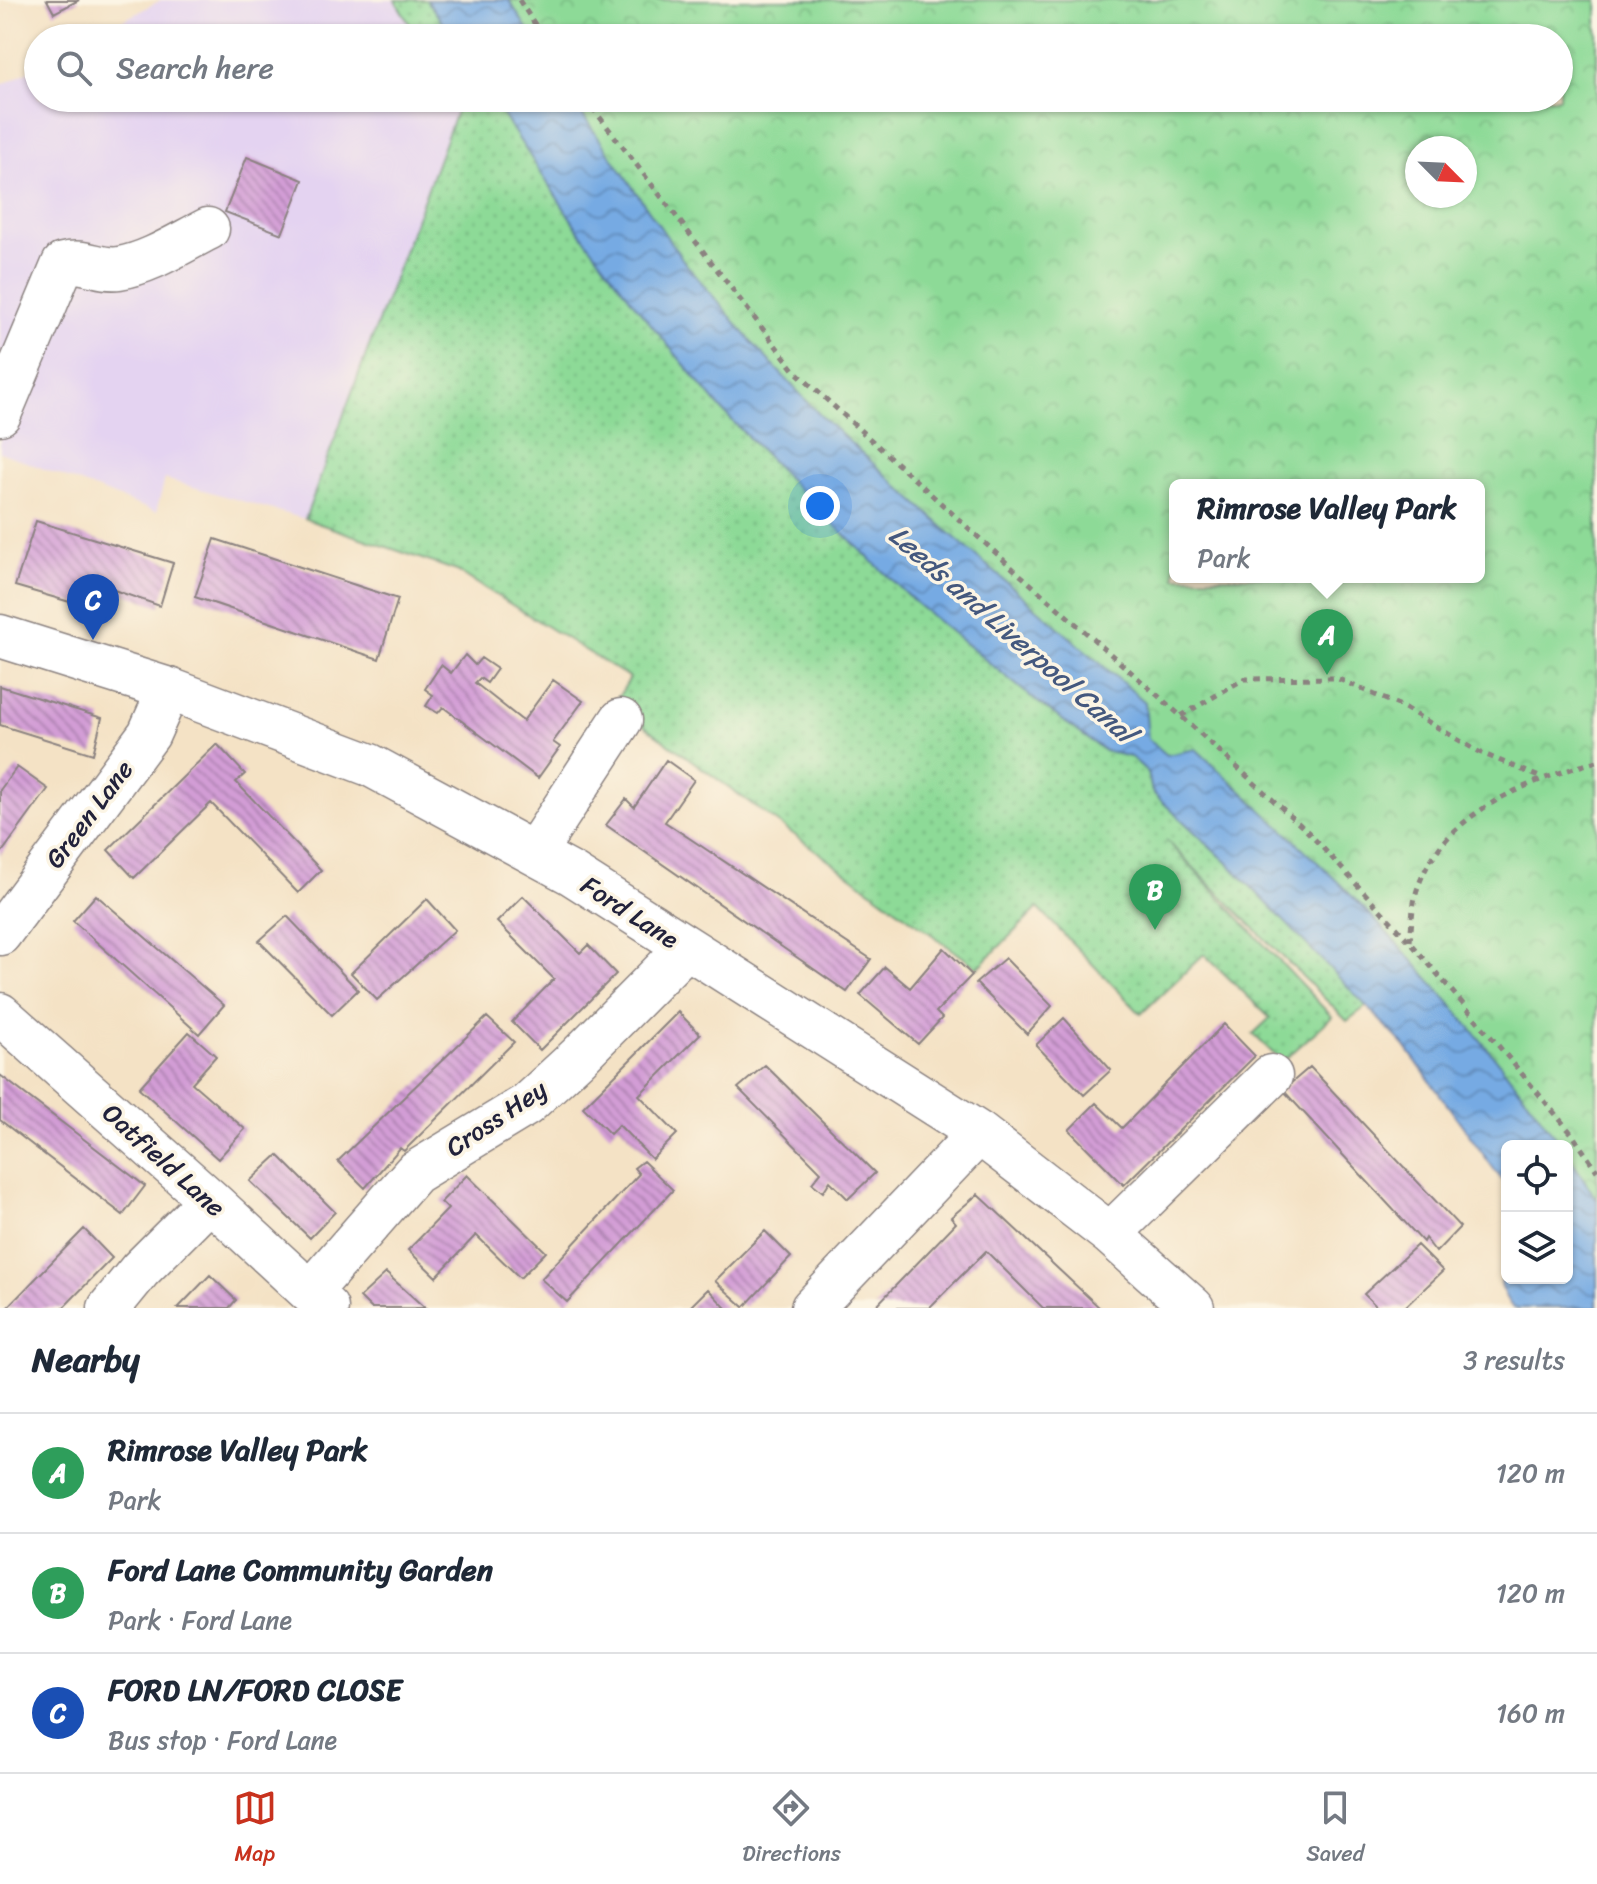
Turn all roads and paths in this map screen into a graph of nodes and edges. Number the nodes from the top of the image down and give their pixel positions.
1 (519, 0) edge
2 (535, 24) edge
3 (596, 112) edge
4 (208, 229) dead end
5 (0, 414) edge
6 (0, 636) edge
7 (169, 689) junction
8 (1181, 716) junction
9 (621, 720) dead end
10 (1597, 761) edge
11 (1542, 778) junction
12 (534, 853) junction
13 (0, 934) edge
14 (1410, 942) junction
15 (686, 948) junction
16 (0, 1014) edge
17 (1271, 1076) dead end
18 (979, 1133) junction
19 (1597, 1171) edge
20 (210, 1200) junction
21 (1110, 1234) junction
22 (318, 1300) edge
23 (1182, 1304) edge
24 (109, 1308) edge
25 (812, 1308) edge

1 - 2 path
3 - 8 path
4 - 5 street
6 - 7 street, Ford Lane
7 - 12 street, Ford Lane
7 - 13 street, Green Lane
8 - 11 path
8 - 14 path
9 - 12 street
10 - 11 path
11 - 14 path
12 - 15 street, Ford Lane
14 - 19 path
15 - 18 street, Ford Lane
15 - 22 street, Cross Hey
16 - 20 street, Oatfield Lane
17 - 21 street
18 - 21 street, Ford Lane
18 - 25 street
20 - 22 street, Oatfield Lane
20 - 24 street
21 - 23 street, Ford Lane

